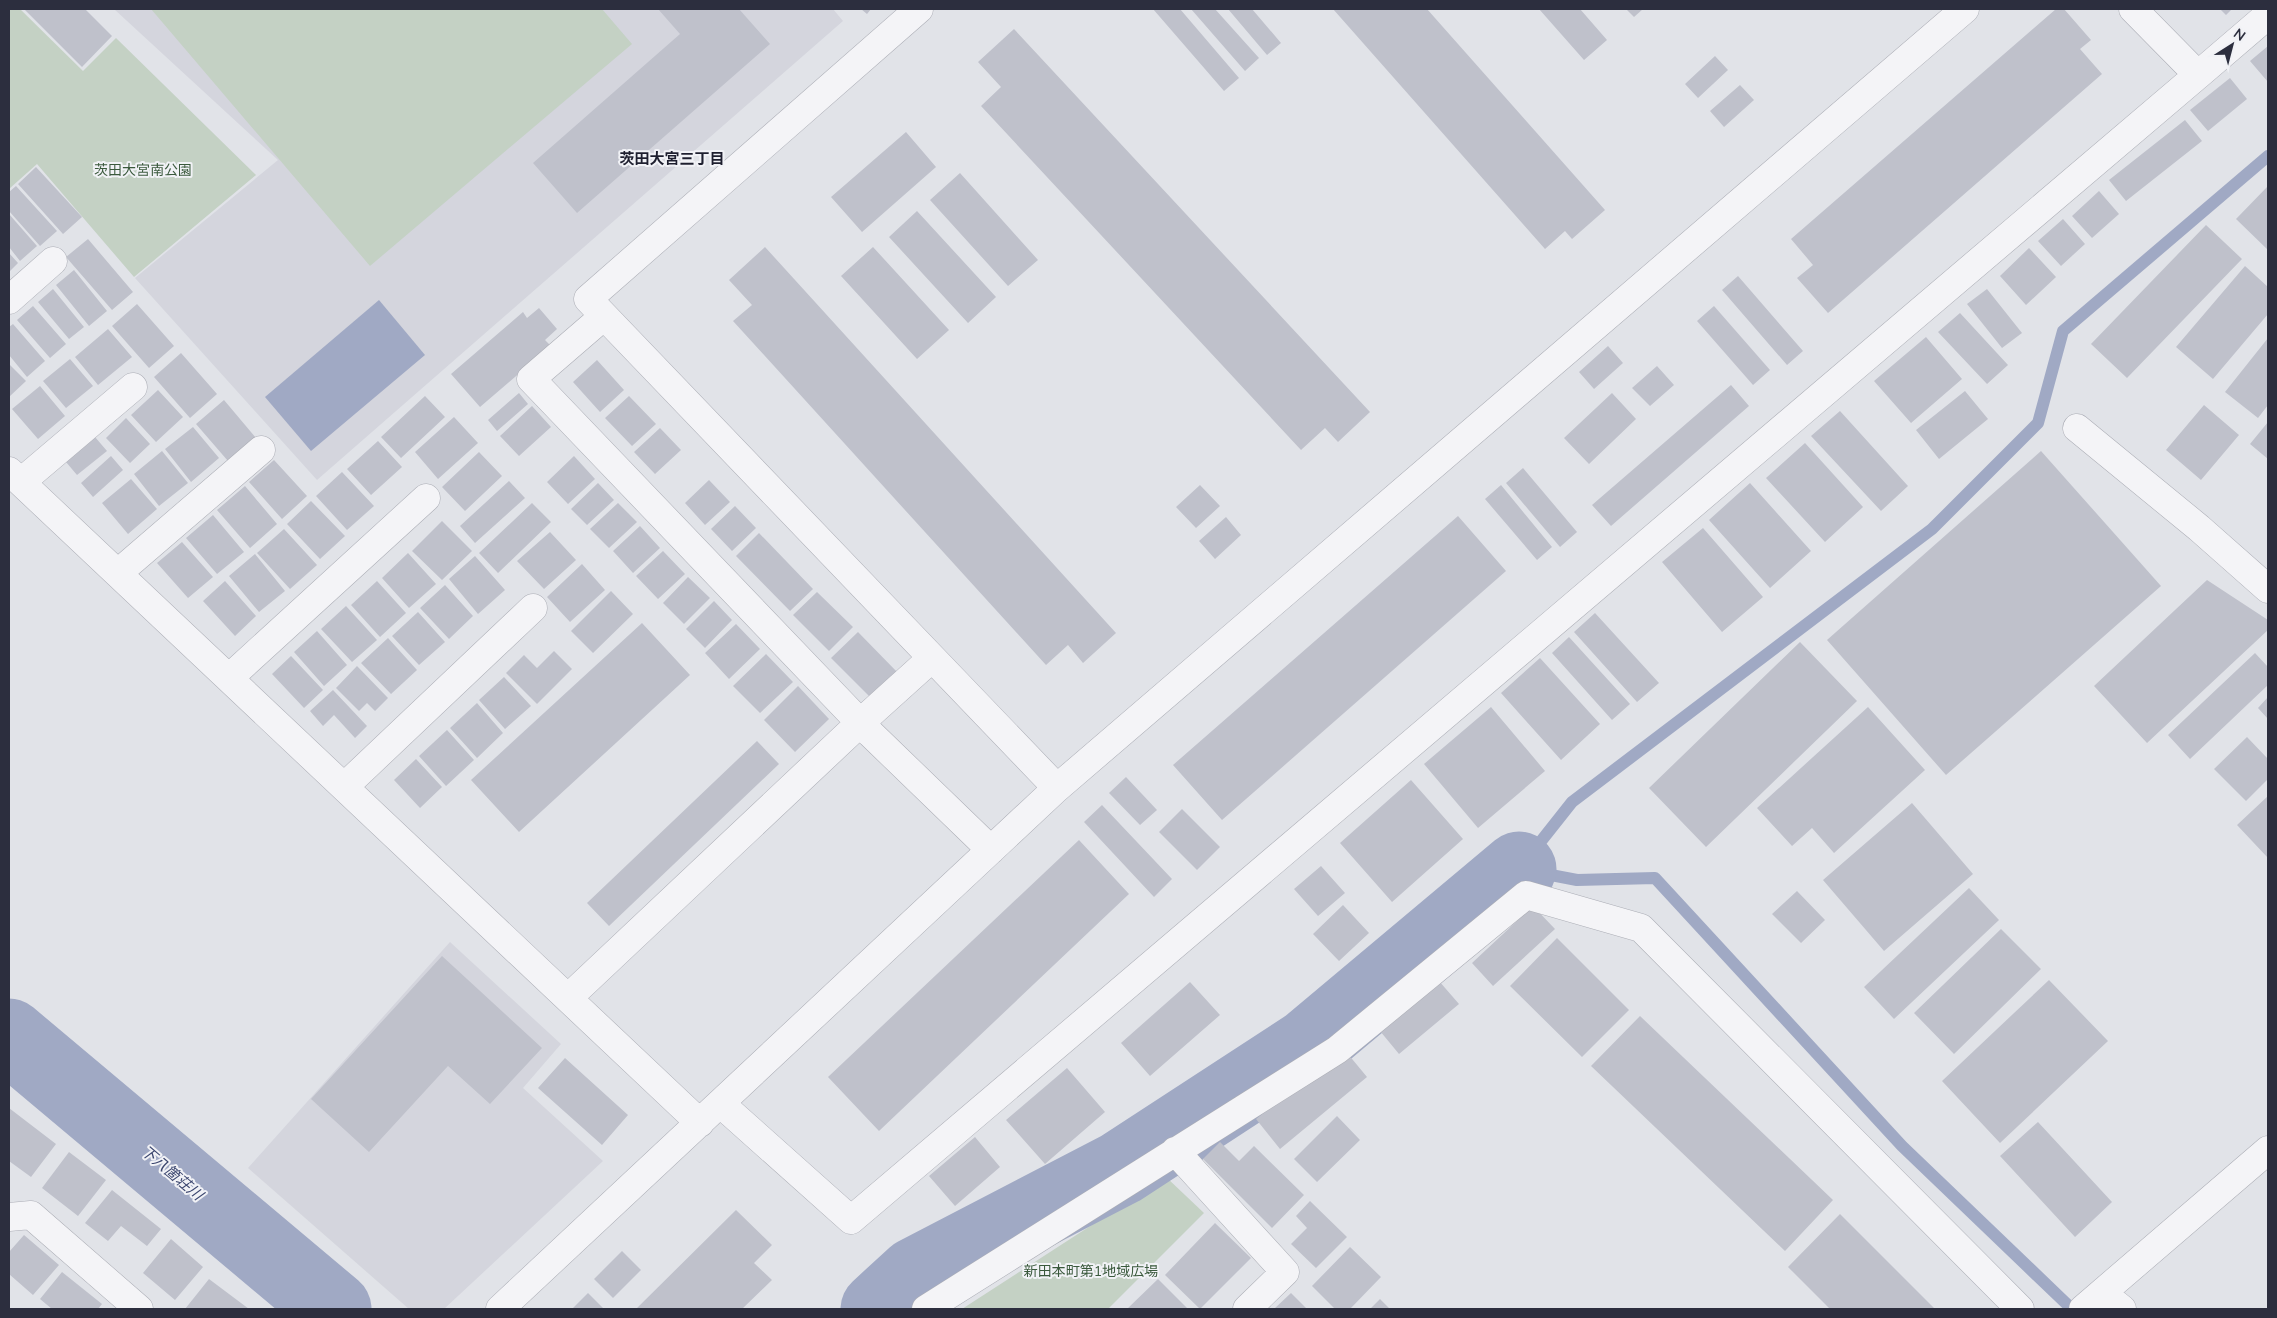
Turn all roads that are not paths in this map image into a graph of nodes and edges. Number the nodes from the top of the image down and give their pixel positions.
1 (919, 9) edge
2 (1965, 9) edge
3 (2132, 9) edge
4 (2268, 15) edge
5 (2198, 75) junction
6 (53, 261) dead end
7 (9, 300) edge
8 (604, 316) junction
9 (133, 387) dead end
10 (2077, 428) dead end
11 (262, 450) dead end
12 (15, 476) edge
13 (426, 498) dead end
14 (118, 573) junction
15 (2268, 589) edge
16 (533, 608) dead end
17 (932, 658) junction
18 (229, 678) junction
19 (860, 723) junction
20 (344, 787) junction
21 (1057, 788) junction
22 (991, 850) junction
23 (568, 998) junction
24 (721, 1104) junction
25 (700, 1123) junction
26 (2268, 1150) edge
27 (1175, 1151) junction
28 (9, 1217) edge
29 (2102, 1302) edge
30 (139, 1309) edge
31 (500, 1309) edge
32 (926, 1309) edge
33 (1246, 1309) edge
34 (2020, 1309) edge

1 - 8 street
2 - 21 street
3 - 5 street
4 - 5 street
5 - 24 street
6 - 7 street
8 - 17 street
8 - 19 street
9 - 12 street
10 - 15 street
11 - 14 street
12 - 14 street
13 - 18 street
14 - 18 street
16 - 20 street
17 - 19 street
17 - 21 street
18 - 20 street
19 - 22 street
19 - 23 street
20 - 23 street
21 - 22 street
22 - 24 street
23 - 25 street
24 - 25 street
25 - 31 street
26 - 29 street
27 - 32 street
27 - 33 street
27 - 34 street
28 - 30 street

